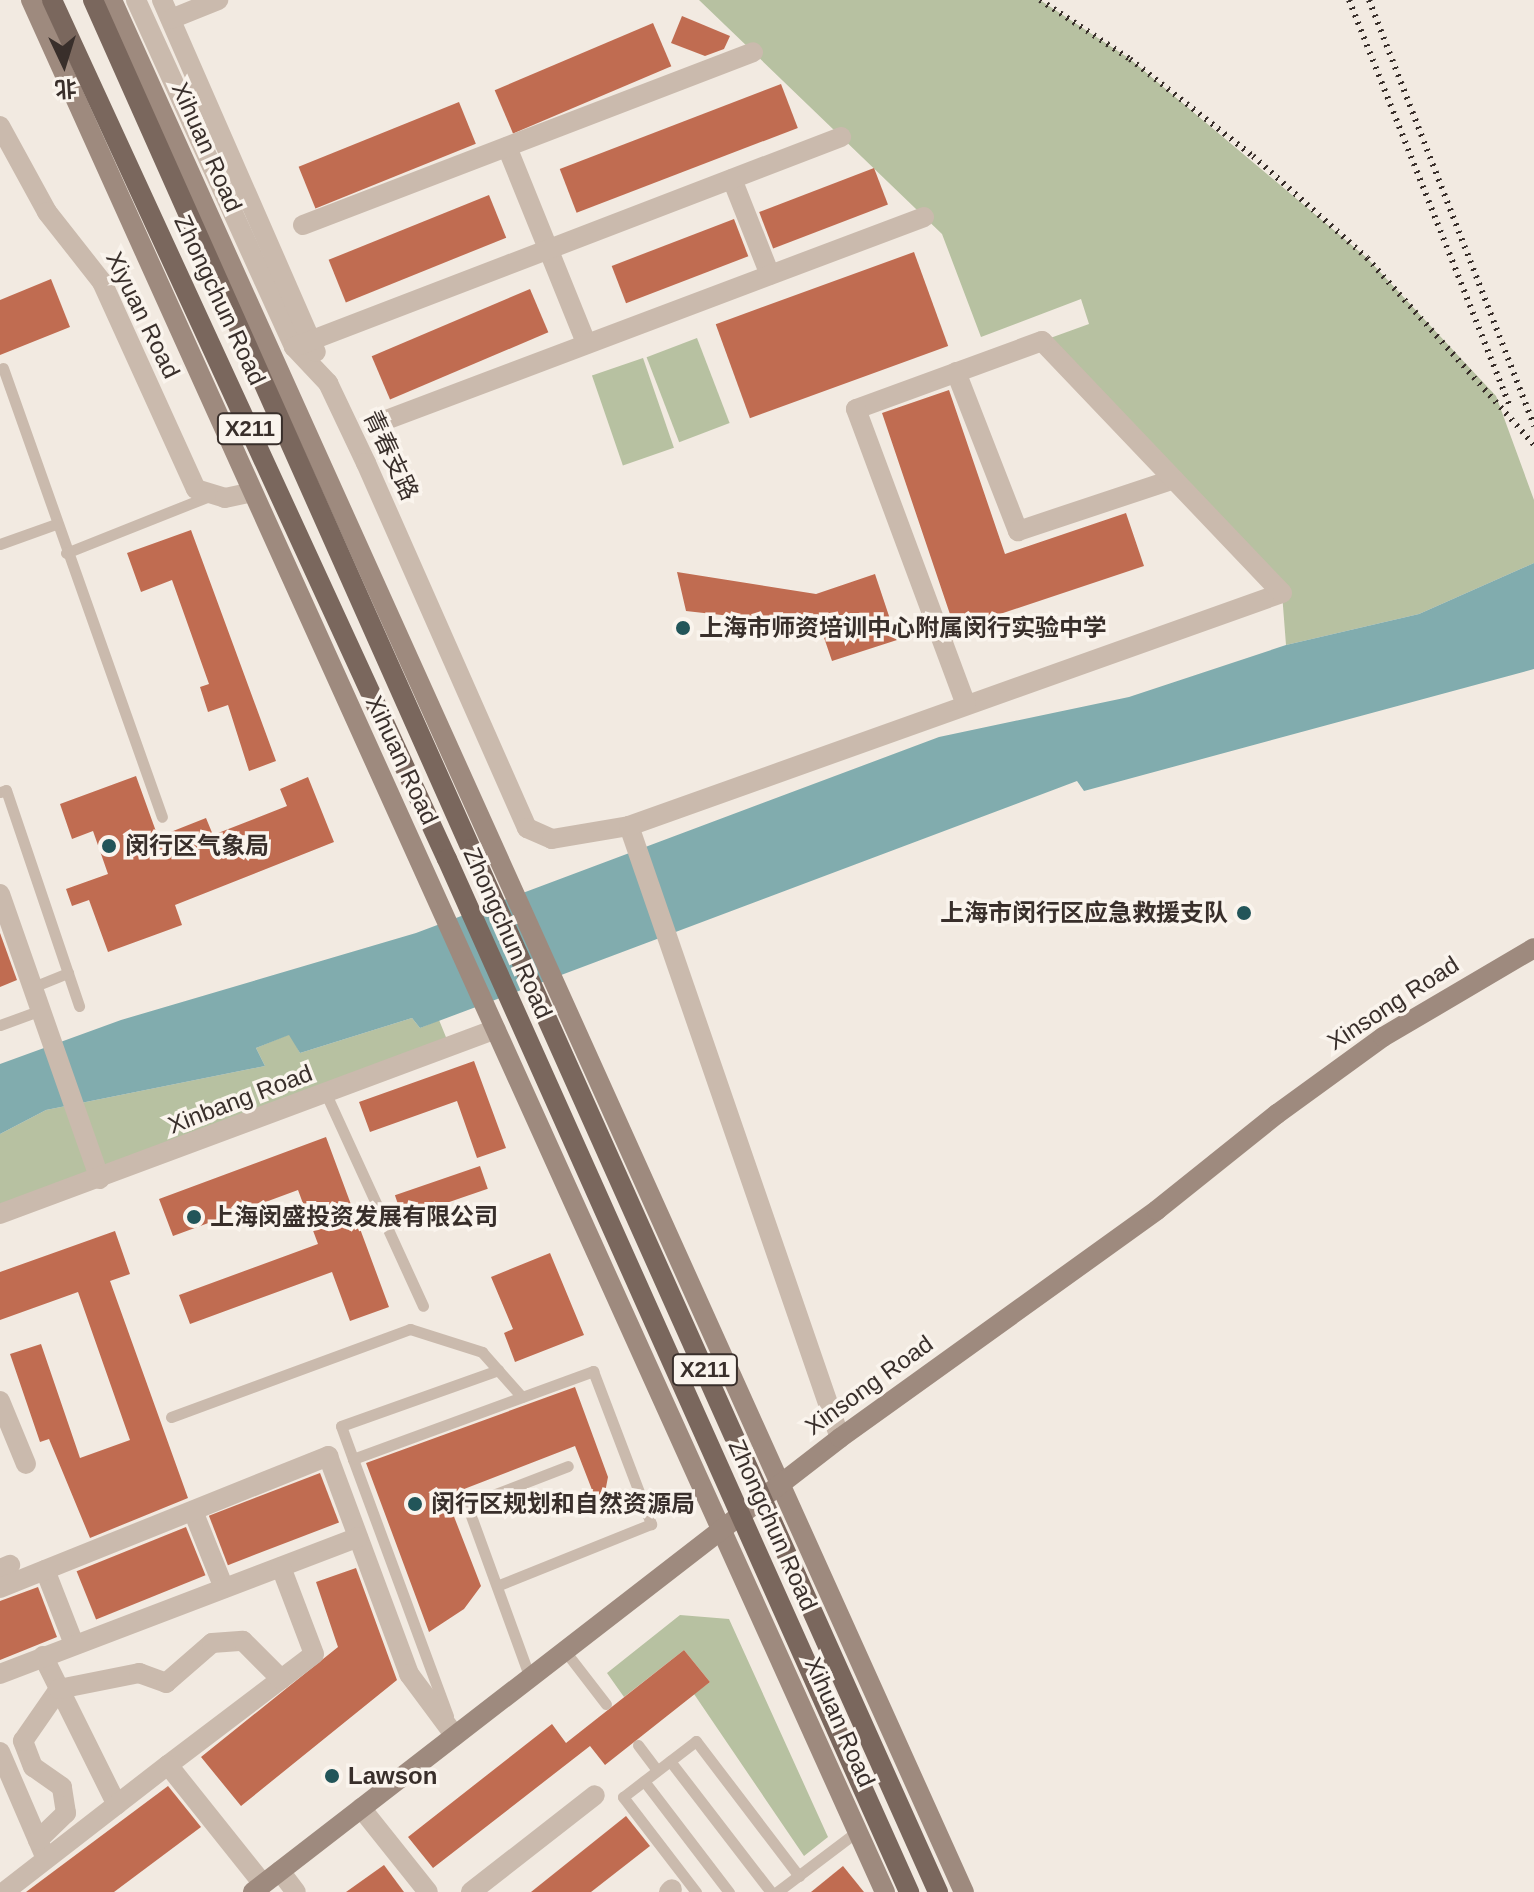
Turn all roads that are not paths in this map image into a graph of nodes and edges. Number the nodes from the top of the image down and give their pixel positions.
1 (31, 0) edge
2 (52, 0) edge
3 (93, 0) edge
4 (112, 0) edge
5 (136, 0) edge
6 (162, 0) edge
7 (218, 0) edge
8 (171, 19) junction
9 (753, 52) dead end
10 (0, 126) edge
11 (841, 137) dead end
12 (507, 147) junction
13 (5, 150) edge
14 (732, 179) junction
15 (924, 217) dead end
16 (303, 225) dead end
17 (548, 250) junction
18 (770, 275) junction
19 (586, 343) junction
20 (303, 344) junction
21 (3, 368) dead end
22 (956, 372) junction
23 (386, 420) dead end
24 (1174, 479) junction
25 (249, 493) junction
26 (207, 497) junction
27 (56, 524) junction
28 (0, 544) edge
29 (66, 553) junction
30 (966, 704) junction
31 (0, 792) edge
32 (162, 817) dead end
33 (632, 835) junction
34 (0, 894) edge
35 (1534, 948) edge
36 (68, 973) junction
37 (33, 987) junction
38 (79, 1006) dead end
39 (41, 1010) junction
40 (494, 1023) junction
41 (0, 1025) edge
42 (326, 1094) junction
43 (100, 1179) junction
44 (0, 1214) edge
45 (423, 1306) dead end
46 (498, 1370) junction
47 (522, 1397) junction
48 (0, 1401) edge
49 (171, 1417) dead end
50 (840, 1438) junction
51 (353, 1459) junction
52 (26, 1464) dead end
53 (568, 1466) dead end
54 (780, 1483) junction
55 (193, 1511) junction
56 (726, 1526) junction
57 (358, 1537) junction
58 (281, 1567) junction
59 (45, 1570) junction
60 (497, 1586) junction
61 (0, 1588) edge
62 (224, 1588) junction
63 (74, 1644) junction
64 (565, 1651) junction
65 (43, 1656) junction
66 (0, 1674) edge
67 (530, 1678) junction
68 (281, 1679) junction
69 (59, 1689) junction
70 (606, 1704) dead end
71 (455, 1736) junction
72 (638, 1745) dead end
73 (0, 1752) edge
74 (670, 1761) junction
75 (168, 1765) junction
76 (657, 1770) junction
77 (644, 1781) junction
78 (595, 1795) dead end
79 (117, 1805) junction
80 (361, 1808) junction
81 (859, 1830) junction
82 (38, 1840) junction
83 (46, 1860) junction
84 (280, 1871) junction
85 (799, 1876) junction
86 (258, 1888) edge
87 (4, 1892) edge
88 (296, 1892) edge
89 (428, 1892) edge
90 (471, 1892) edge
91 (696, 1892) edge
92 (729, 1892) edge
93 (771, 1892) edge
94 (777, 1892) edge
95 (885, 1892) edge
96 (909, 1892) edge
97 (938, 1892) edge
98 (964, 1892) edge

1 - 25 main road, Xihuan Road
2 - 96 main road, Zhongchun Road / X211, bridge
3 - 97 main road, Zhongchun Road / X211, bridge
4 - 54 main road, Xihuan Road
5 - 20 street, 青春支路
6 - 8 street
7 - 8 street
8 - 20 street
9 - 12 street
10 - 13 street, Xiyuan Road
11 - 14 street
12 - 16 street
12 - 17 street
13 - 26 street, Xiyuan Road
14 - 17 street
14 - 18 street
15 - 18 street
17 - 19 street
17 - 20 street
18 - 19 street
19 - 23 street
20 - 33 street, 青春支路
21 - 27 lane
22 - 24 street
22 - 24 street
22 - 30 street
24 - 30 street, 青春支路
25 - 26 street
25 - 40 main road, Xihuan Road
26 - 29 lane
27 - 28 lane
27 - 29 lane
29 - 32 lane
30 - 33 street, 青春支路
31 - 36 lane
33 - 50 street
34 - 37 street
35 - 50 main road, Xinsong Road
36 - 37 lane
36 - 38 lane
37 - 39 street
39 - 41 lane
39 - 43 street
40 - 42 street, Xinbang Road
40 - 56 main road, Xihuan Road
42 - 43 street, Xinbang Road
42 - 45 lane
43 - 44 street, Xinbang Road
46 - 47 lane
46 - 49 lane
46 - 51 lane
47 - 51 lane
47 - 60 lane
48 - 52 street
50 - 54 main road, Xinsong Road
51 - 71 lane
53 - 60 lane
54 - 56 main road, Xinsong Road
54 - 98 main road, Xihuan Road
55 - 57 street
55 - 59 street
55 - 62 street
56 - 64 main road, Xinsong Road
56 - 81 main road, Xihuan Road
57 - 58 street
57 - 71 street
58 - 62 street
58 - 68 street
59 - 61 street
59 - 63 street
60 - 67 lane
62 - 63 street
63 - 65 street
64 - 67 main road, Xinsong Road
64 - 70 lane
65 - 66 street
65 - 69 street
67 - 71 main road, Xinsong Road
68 - 69 street
68 - 75 street
69 - 79 street
69 - 82 street
71 - 80 main road, Xinsong Road
72 - 76 lane
73 - 82 street
74 - 76 lane
74 - 85 lane
74 - 93 lane
75 - 79 street
75 - 86 street
76 - 77 lane
77 - 91 lane
77 - 92 lane
78 - 90 street
79 - 83 street
80 - 84 main road, Xinsong Road
80 - 89 street
81 - 85 lane
81 - 95 main road, Xihuan Road
82 - 83 street
83 - 87 street
84 - 86 main road, Xinsong Road
84 - 88 street
85 - 94 lane

